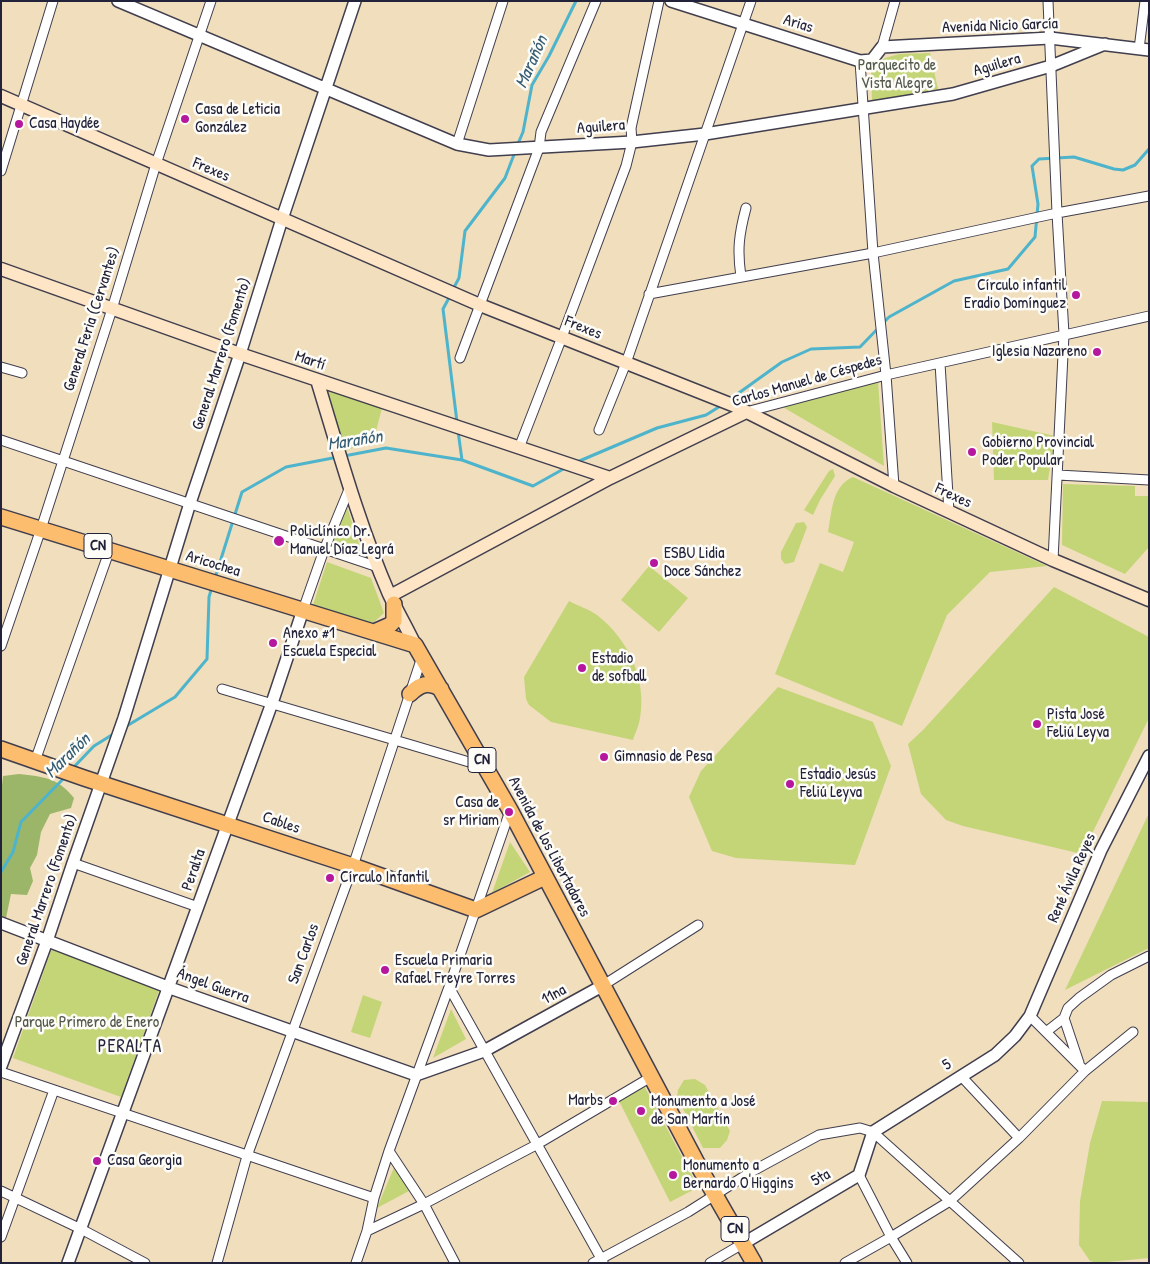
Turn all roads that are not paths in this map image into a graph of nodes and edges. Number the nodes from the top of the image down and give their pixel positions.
1 (53, 1) edge
2 (118, 1) edge
3 (211, 1) edge
4 (355, 1) edge
5 (503, 1) edge
6 (596, 1) edge
7 (659, 1) edge
8 (671, 1) edge
9 (751, 1) edge
10 (895, 1) edge
11 (1048, 1) edge
12 (1145, 1) edge
13 (743, 24) junction
14 (200, 37) junction
15 (1050, 38) junction
16 (1105, 44) junction
17 (882, 47) junction
18 (1144, 50) edge
19 (860, 60) junction
20 (1051, 66) junction
21 (326, 89) junction
22 (1, 96) edge
23 (21, 105) junction
24 (863, 108) junction
25 (705, 134) junction
26 (632, 142) junction
27 (457, 144) junction
28 (539, 148) junction
29 (156, 164) junction
30 (1, 171) edge
31 (1149, 196) edge
32 (746, 208) dead end
33 (1057, 213) junction
34 (282, 219) junction
35 (873, 253) junction
36 (1, 268) edge
37 (741, 277) junction
38 (649, 294) junction
39 (480, 304) junction
40 (112, 309) junction
41 (1149, 316) edge
42 (1064, 334) junction
43 (562, 337) junction
44 (240, 354) junction
45 (460, 358) dead end
46 (626, 363) junction
47 (940, 363) junction
48 (1, 367) edge
49 (22, 373) dead end
50 (886, 375) junction
51 (317, 380) junction
52 (740, 409) junction
53 (599, 430) dead end
54 (1, 440) edge
55 (518, 448) junction
56 (63, 461) junction
57 (586, 470) junction
58 (1058, 475) junction
59 (610, 478) junction
60 (1149, 480) edge
61 (894, 486) junction
62 (350, 487) junction
63 (582, 493) junction
64 (190, 503) junction
65 (949, 512) junction
66 (1, 517) edge
67 (41, 529) junction
68 (110, 549) junction
69 (324, 550) junction
70 (1053, 560) junction
71 (378, 567) junction
72 (170, 569) junction
73 (392, 600) junction
74 (1149, 600) edge
75 (304, 610) junction
76 (374, 632) junction
77 (1, 646) edge
78 (419, 651) junction
79 (222, 689) dead end
80 (441, 689) junction
81 (410, 694) junction
82 (272, 703) junction
83 (395, 741) junction
84 (1, 749) edge
85 (1149, 756) edge
86 (35, 761) junction
87 (486, 767) junction
88 (101, 784) junction
89 (510, 810) junction
90 (228, 824) junction
91 (72, 863) junction
92 (353, 866) junction
93 (545, 877) junction
94 (198, 907) junction
95 (476, 910) junction
96 (1, 923) edge
97 (698, 925) dead end
98 (47, 941) junction
99 (1149, 956) edge
100 (602, 986) junction
101 (449, 987) junction
102 (170, 988) junction
103 (1030, 1016) junction
104 (1064, 1018) junction
105 (292, 1032) junction
106 (1046, 1032) junction
107 (1133, 1032) dead end
108 (484, 1051) junction
109 (1, 1066) edge
110 (1082, 1068) junction
111 (1, 1072) edge
112 (416, 1075) junction
113 (961, 1076) junction
114 (651, 1077) junction
115 (54, 1090) junction
116 (122, 1113) junction
117 (873, 1132) junction
118 (1019, 1138) junction
119 (536, 1145) junction
120 (389, 1151) junction
121 (247, 1156) junction
122 (859, 1175) junction
123 (1, 1191) edge
124 (716, 1195) junction
125 (15, 1198) junction
126 (374, 1198) junction
127 (950, 1200) junction
128 (424, 1204) junction
129 (81, 1229) junction
130 (367, 1232) junction
131 (1, 1237) edge
132 (891, 1237) junction
133 (744, 1243) junction
134 (599, 1261) edge
135 (68, 1263) edge
136 (145, 1263) edge
137 (218, 1263) edge
138 (356, 1263) edge
139 (455, 1263) edge
140 (710, 1263) edge
141 (754, 1263) edge
142 (845, 1263) edge
143 (906, 1263) edge
144 (1019, 1263) edge

1 - 23 street
2 - 14 street, Aguilera
3 - 14 street, General Feria (Cervantes)
4 - 21 street, General Marrero (Fomento)
5 - 27 street
6 - 28 street
7 - 26 street
8 - 13 street, Arias
9 - 13 street
10 - 17 street
11 - 15 street
12 - 18 street
13 - 19 street, Arias
13 - 25 street
14 - 21 street, Aguilera
14 - 29 street, General Feria (Cervantes)
15 - 16 street, Avenida Nicio García
15 - 17 street, Avenida Nicio García
15 - 20 street
16 - 18 street, Avenida Nicio García
16 - 20 street, Aguilera
17 - 19 street
19 - 24 street
20 - 24 street, Aguilera
20 - 33 street
21 - 27 street, Aguilera
21 - 34 street, General Marrero (Fomento)
22 - 23 main road, Frexes
23 - 29 main road, Frexes
23 - 30 street
24 - 25 street, Aguilera
24 - 35 street
25 - 26 street, Aguilera
25 - 38 street
26 - 28 street, Aguilera
26 - 43 street
27 - 28 street, Aguilera
28 - 39 street
29 - 34 main road, Frexes
29 - 40 street, General Feria (Cervantes)
31 - 33 street
32 - 37 street
33 - 35 street
33 - 42 street
34 - 39 main road, Frexes
34 - 44 street, General Marrero (Fomento)
35 - 37 street
35 - 50 street
36 - 40 main road, Martí
37 - 38 street
38 - 46 street
39 - 43 main road, Frexes
39 - 45 street
40 - 44 main road, Martí
40 - 56 street, General Feria (Cervantes)
41 - 42 street, Carlos Manuel de Céspedes
42 - 47 street, Carlos Manuel de Céspedes
42 - 58 street
43 - 46 main road, Frexes
43 - 55 street
44 - 51 main road, Martí
44 - 64 street, General Marrero (Fomento)
46 - 52 main road, Frexes
46 - 53 street
47 - 50 street, Carlos Manuel de Céspedes
47 - 65 street
48 - 49 street
50 - 52 street, Carlos Manuel de Céspedes
50 - 61 street
51 - 55 main road, Martí
51 - 62 main road, Avenida de los Libertadores / CN
52 - 59 main road, Carlos Manuel de Céspedes
52 - 61 main road, Frexes
54 - 56 street
55 - 57 main road, Martí
56 - 64 street
56 - 67 street, General Feria (Cervantes)
57 - 59 main road, Martí
57 - 63 main road
58 - 60 street
58 - 70 street
59 - 63 main road, Carlos Manuel de Céspedes
61 - 65 main road, Frexes
62 - 69 street, Peralta
62 - 71 main road, Avenida de los Libertadores / CN
63 - 73 main road, Carlos Manuel de Céspedes
64 - 69 street
64 - 72 street, General Marrero (Fomento)
65 - 70 main road, Frexes
66 - 67 main road, Aricochea / CN
67 - 68 main road, Aricochea / CN
67 - 77 street, General Feria (Cervantes)
68 - 72 main road, Aricochea / CN
68 - 86 street
69 - 71 street
69 - 75 street, Peralta
70 - 74 main road, Frexes
71 - 73 main road, Avenida de los Libertadores / CN
72 - 75 main road, Aricochea / CN
72 - 88 street, General Marrero (Fomento)
73 - 76 main road
73 - 78 main road, Avenida de los Libertadores / CN
75 - 76 main road, Aricochea / CN
75 - 82 street, Peralta
76 - 78 main road, Aricochea / CN
78 - 80 main road, Avenida de los Libertadores / CN
78 - 81 street, San Carlos
79 - 82 street
80 - 81 main road
80 - 87 main road, Avenida de los Libertadores / CN
81 - 83 street, San Carlos
82 - 83 street
82 - 90 street, Peralta
83 - 87 street
83 - 92 street, San Carlos
84 - 86 main road, Cables
85 - 103 street, René Ávila Reyes
86 - 88 main road, Cables
87 - 89 main road, Avenida de los Libertadores / CN
88 - 90 main road, Cables
88 - 91 street, General Marrero (Fomento)
89 - 93 main road, Avenida de los Libertadores / CN
89 - 95 street
90 - 92 main road, Cables
90 - 94 street, Peralta
91 - 94 street
91 - 98 street, General Marrero (Fomento)
92 - 95 main road, Cables
92 - 105 street, San Carlos
93 - 95 main road
93 - 100 main road, Avenida de los Libertadores / CN
94 - 102 street, Peralta
95 - 101 street
96 - 98 street, Ángel Guerra
97 - 100 street, 11na
98 - 102 street, Ángel Guerra
98 - 109 street, General Marrero (Fomento)
99 - 104 street
100 - 108 street, 11na
100 - 114 main road, Avenida de los Libertadores / CN
101 - 108 street
101 - 112 street
102 - 105 street, Ángel Guerra
102 - 116 street, Peralta
103 - 106 street
103 - 113 street, 5
104 - 106 street
104 - 110 street
105 - 112 street, Ángel Guerra
105 - 121 street, San Carlos
106 - 110 street
107 - 110 street
108 - 112 street, 11na
108 - 119 street
110 - 118 street
111 - 115 street
112 - 120 street
113 - 117 street, 5
113 - 118 street
114 - 119 street
114 - 124 main road, Avenida de los Libertadores / CN
115 - 116 street
115 - 125 street
116 - 121 street
116 - 129 street, Peralta
117 - 122 street
117 - 124 street
117 - 127 street
118 - 127 street
119 - 128 street
119 - 134 street
120 - 126 street
120 - 128 street
121 - 126 street
121 - 137 street, San Carlos
122 - 132 street
122 - 133 street, 5ta
123 - 125 street
124 - 133 main road, Avenida de los Libertadores / CN
124 - 134 street
125 - 129 street
125 - 131 street
126 - 130 street
127 - 132 street
127 - 144 street
128 - 130 street
128 - 139 street
129 - 135 street, Peralta
129 - 136 street
130 - 138 street
132 - 142 street
132 - 143 street
133 - 140 street, 5ta
133 - 141 main road, Avenida de los Libertadores / CN

